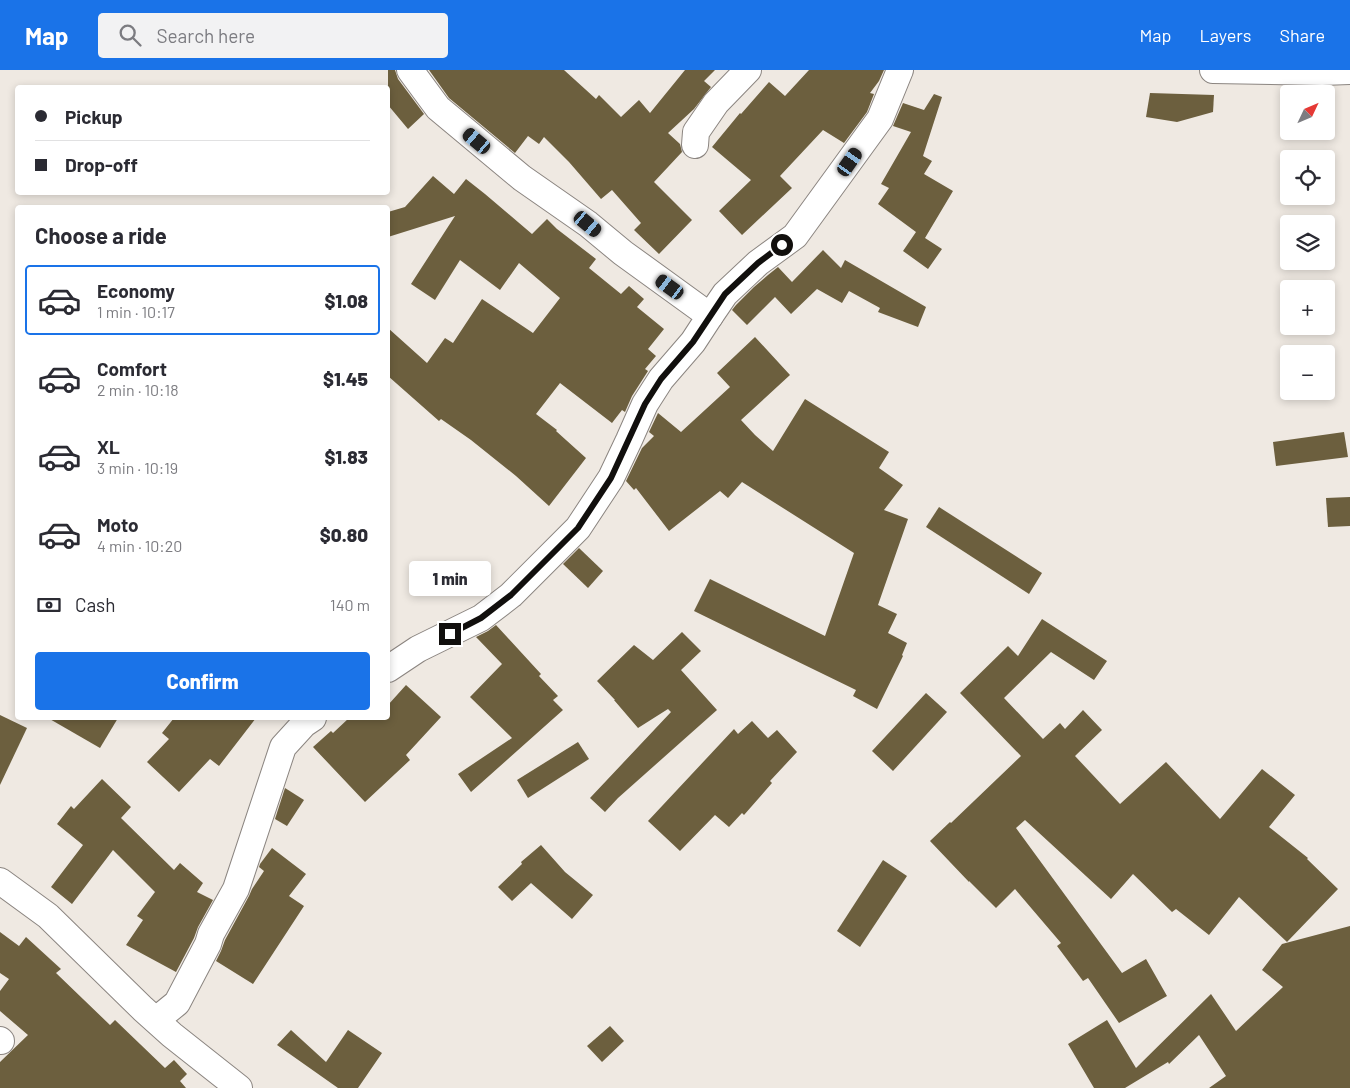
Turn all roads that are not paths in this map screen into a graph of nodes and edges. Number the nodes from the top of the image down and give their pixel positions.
1 (410, 70) edge
2 (748, 70) edge
3 (900, 70) edge
4 (1213, 70) edge
5 (1350, 71) edge
6 (695, 145) dead end
7 (710, 316) junction
8 (390, 668) edge
9 (311, 720) edge
10 (0, 881) edge
11 (156, 1020) junction
12 (239, 1088) edge

1 - 7 street
2 - 6 street
3 - 7 street
4 - 5 street
7 - 8 street
9 - 11 street
10 - 11 street
11 - 12 street

